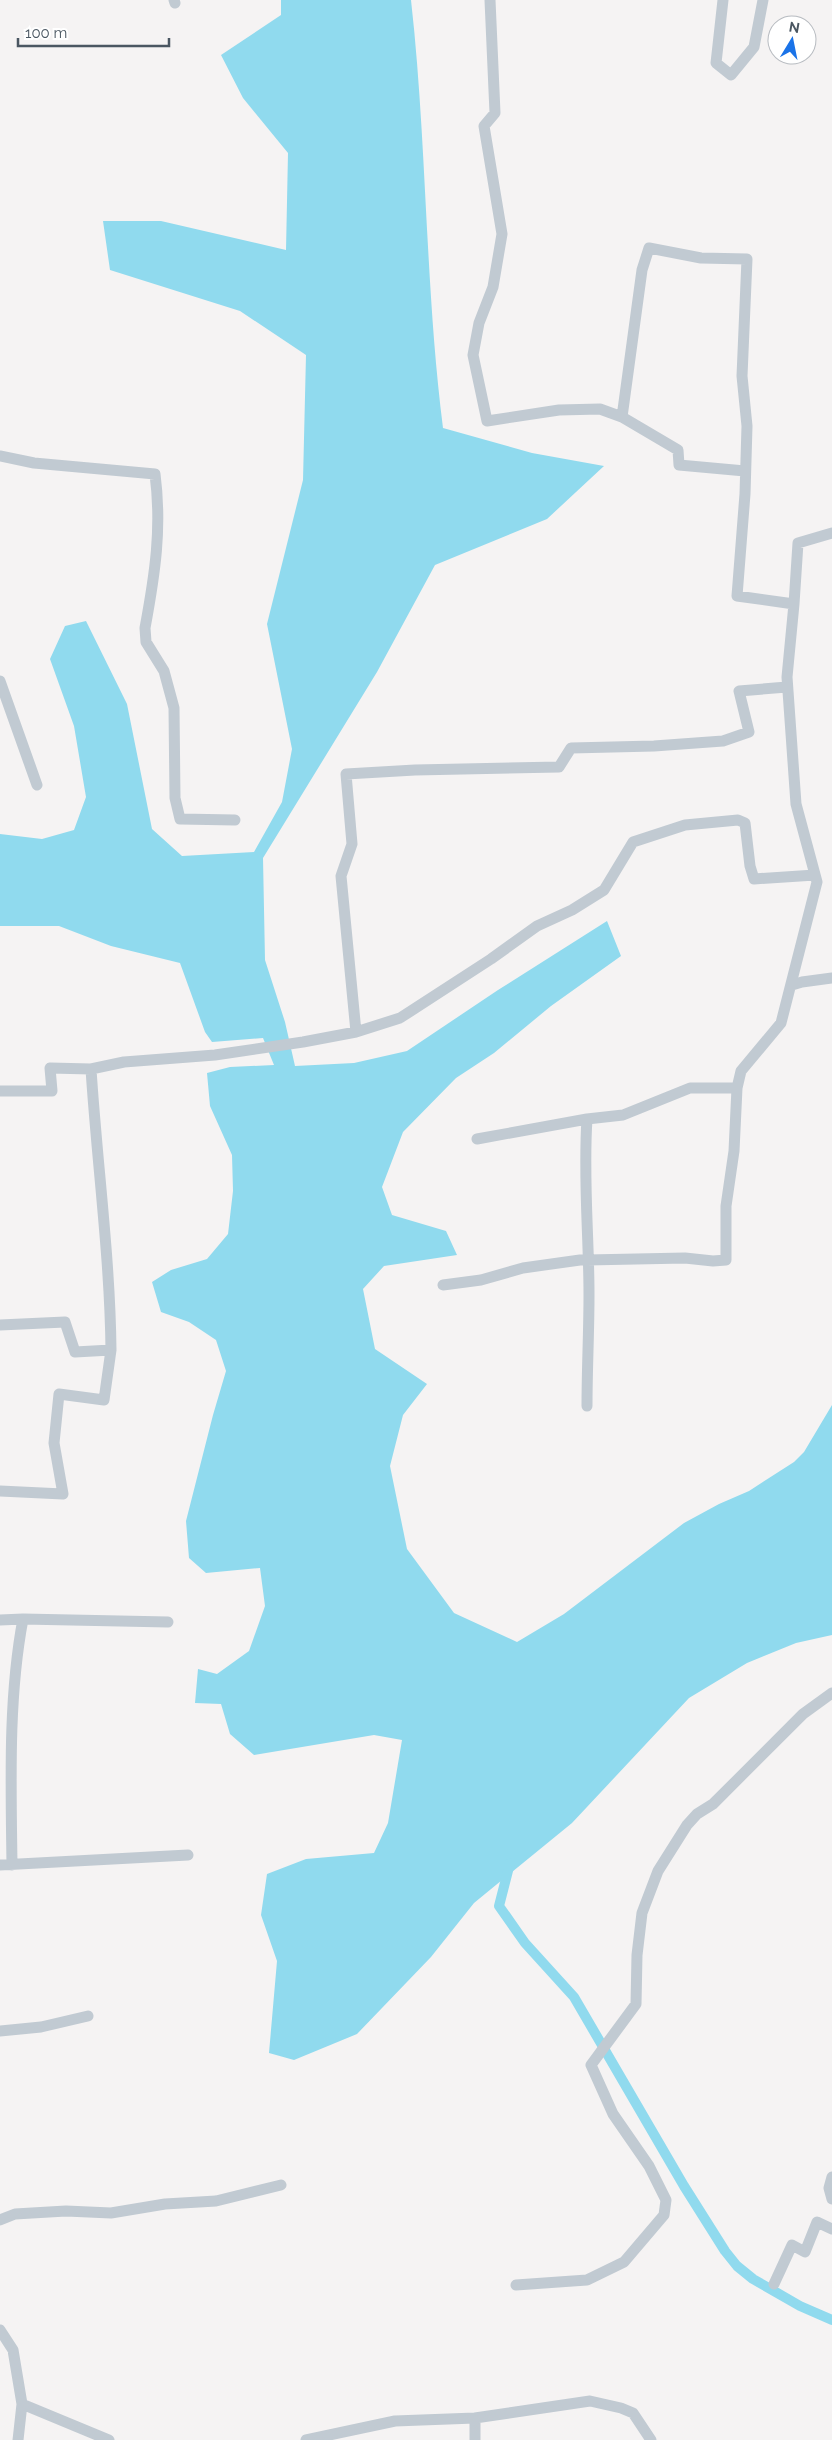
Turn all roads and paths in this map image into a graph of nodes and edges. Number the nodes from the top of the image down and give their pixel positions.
1 (490, 0) edge
2 (723, 0) edge
3 (763, 0) edge
4 (622, 417) junction
5 (0, 456) edge
6 (745, 470) junction
7 (832, 533) edge
8 (794, 604) junction
9 (0, 681) edge
10 (787, 687) junction
11 (37, 785) dead end
12 (235, 820) dead end
13 (815, 876) junction
14 (832, 978) edge
15 (792, 986) junction
16 (356, 1032) junction
17 (91, 1069) junction
18 (737, 1088) junction
19 (0, 1091) edge
20 (587, 1119) junction
21 (477, 1140) dead end
22 (587, 1260) junction
23 (443, 1285) dead end
24 (0, 1325) edge
25 (111, 1350) junction
26 (587, 1406) dead end
27 (0, 1491) edge
28 (23, 1619) junction
29 (0, 1620) edge
30 (168, 1622) dead end
31 (832, 1694) edge
32 (188, 1855) dead end
33 (6, 1865) edge
34 (88, 2016) dead end
35 (0, 2031) edge
36 (832, 2177) edge
37 (281, 2184) dead end
38 (832, 2199) edge
39 (0, 2220) edge
40 (832, 2229) edge
41 (774, 2284) dead end
42 (516, 2285) dead end
43 (0, 2330) edge
44 (22, 2404) junction
45 (475, 2418) junction
46 (18, 2440) edge
47 (109, 2440) edge
48 (306, 2440) edge
49 (475, 2440) edge
50 (651, 2440) edge

1 - 4 street
2 - 3 street
4 - 6 street
4 - 6 street
5 - 12 street
6 - 8 street
7 - 8 street
8 - 10 street
9 - 11 street
10 - 13 street
10 - 16 street
13 - 15 street
13 - 16 street
14 - 15 street
15 - 18 street
16 - 17 street
17 - 19 street
17 - 25 street
18 - 20 street
18 - 22 street
20 - 21 street
20 - 22 street
22 - 23 street
22 - 26 street
24 - 25 street
25 - 27 street
28 - 29 street
28 - 30 street
28 - 33 street
31 - 42 street
32 - 33 street
34 - 35 street
36 - 38 street
37 - 39 street
40 - 41 street
43 - 44 street
44 - 46 street
44 - 47 street
45 - 48 street
45 - 49 street
45 - 50 street

